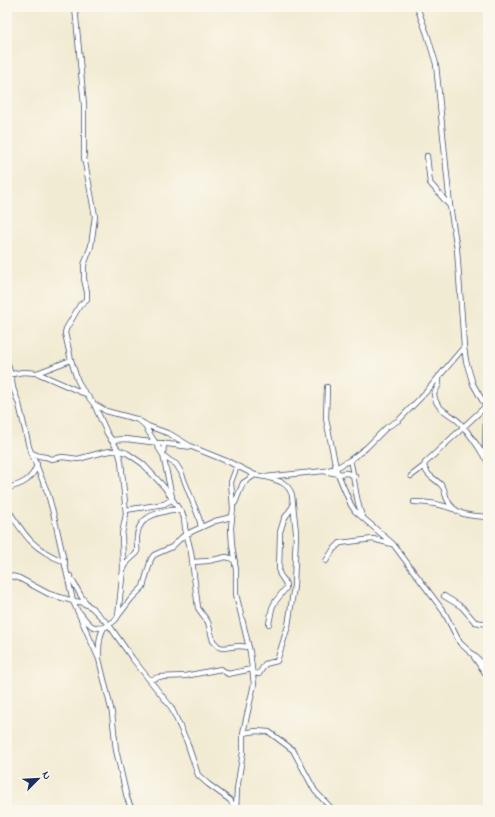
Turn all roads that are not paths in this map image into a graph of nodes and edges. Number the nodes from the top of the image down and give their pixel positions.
1 (75, 7) edge
2 (417, 7) edge
3 (427, 156) dead end
4 (450, 206) junction
5 (464, 347) junction
6 (71, 360) junction
7 (7, 362) edge
8 (37, 373) junction
9 (9, 375) edge
10 (439, 376) junction
11 (7, 383) edge
12 (327, 387) dead end
13 (13, 388) junction
14 (85, 394) junction
15 (94, 404) junction
16 (486, 406) junction
17 (143, 424) junction
18 (464, 427) junction
19 (111, 440) junction
20 (154, 442) junction
21 (164, 444) junction
22 (192, 448) junction
23 (118, 450) junction
24 (32, 452) junction
25 (163, 455) junction
26 (350, 460) junction
27 (488, 463) edge
28 (37, 464) junction
29 (237, 466) junction
30 (424, 466) junction
31 (336, 468) junction
32 (324, 472) junction
33 (338, 474) junction
34 (488, 475) edge
35 (255, 476) junction
36 (355, 476) junction
37 (411, 476) dead end
38 (265, 477) junction
39 (7, 488) edge
40 (488, 492) edge
41 (172, 497) junction
42 (414, 502) dead end
43 (293, 506) junction
44 (7, 508) edge
45 (234, 508) junction
46 (126, 510) junction
47 (456, 511) junction
48 (182, 512) junction
49 (232, 517) junction
50 (488, 517) edge
51 (364, 519) junction
52 (201, 527) junction
53 (187, 534) junction
54 (393, 544) junction
55 (235, 561) junction
56 (326, 561) dead end
57 (65, 562) junction
58 (192, 562) junction
59 (123, 569) junction
60 (67, 571) junction
61 (7, 575) edge
62 (444, 596) dead end
63 (73, 601) junction
64 (90, 606) junction
65 (77, 610) junction
66 (118, 616) junction
67 (269, 624) dead end
68 (488, 624) edge
69 (108, 626) junction
70 (249, 647) junction
71 (472, 654) junction
72 (99, 659) junction
73 (488, 668) edge
74 (252, 671) junction
75 (488, 677) edge
76 (150, 680) junction
77 (243, 733) junction
78 (331, 809) edge
79 (132, 810) edge
80 (236, 810) edge

1 - 6 street
2 - 4 street
3 - 4 street
4 - 5 street
5 - 10 street
5 - 16 street
6 - 8 street
6 - 14 street
7 - 9 street
8 - 9 street
8 - 14 street
9 - 13 street
10 - 18 street
10 - 26 street
11 - 13 street
12 - 31 street
13 - 24 street
14 - 15 street
15 - 17 street
15 - 19 street
16 - 18 street
16 - 27 street
17 - 20 street
17 - 22 street
18 - 27 street
18 - 30 street
19 - 20 street
19 - 23 street
20 - 21 street
20 - 25 street
21 - 22 street
21 - 25 street
22 - 29 street
23 - 24 street
23 - 41 street
23 - 46 street
24 - 28 street
25 - 41 street
25 - 52 street
26 - 31 street
26 - 36 street
28 - 39 street
28 - 57 street
29 - 35 street
29 - 45 street
30 - 37 street
30 - 47 street
31 - 32 street
31 - 33 street
32 - 33 street
32 - 38 street
33 - 36 street
33 - 51 street
34 - 40 street
35 - 38 street
35 - 45 street
36 - 51 street
38 - 43 street
41 - 46 street
41 - 48 street
42 - 47 street
43 - 67 street
43 - 74 street
44 - 57 street
45 - 49 street
46 - 59 street
47 - 50 street
48 - 53 street
48 - 59 street
49 - 52 street
49 - 55 street
51 - 54 street
52 - 53 street
53 - 58 street
53 - 66 street
54 - 56 street
54 - 71 street
55 - 58 street
55 - 70 street
57 - 60 street
58 - 70 street
59 - 66 street
60 - 63 street
60 - 64 street
61 - 63 street
62 - 68 street
63 - 64 street
63 - 65 street
64 - 69 street
65 - 69 street
65 - 72 street
66 - 69 street
69 - 72 street
69 - 76 street
70 - 74 street
71 - 73 street
71 - 75 street
72 - 79 street
74 - 76 street
74 - 77 street
76 - 80 street
77 - 78 street
77 - 80 street

